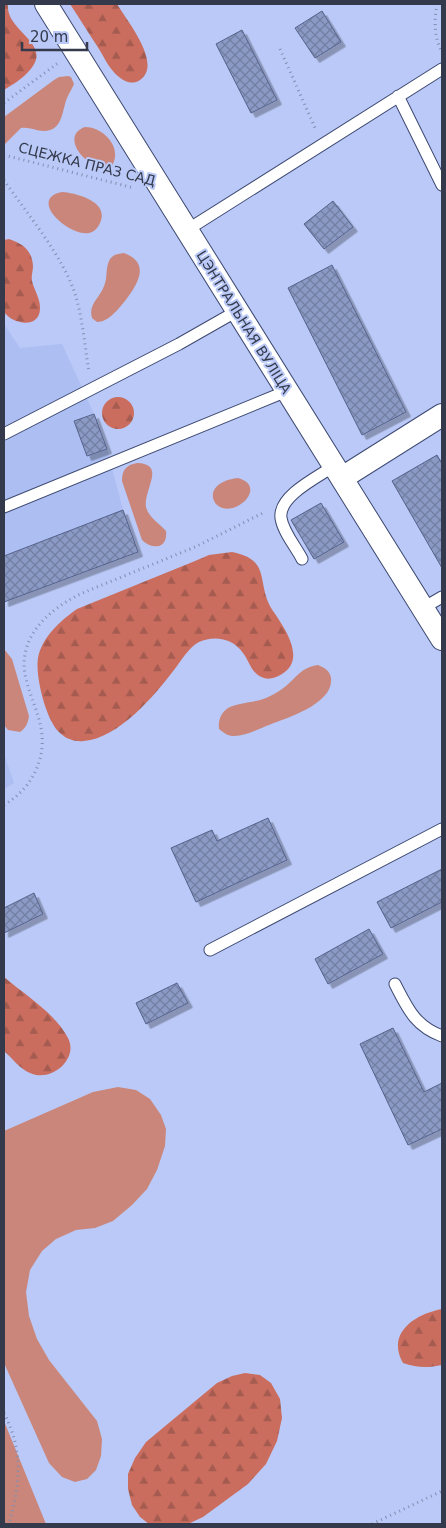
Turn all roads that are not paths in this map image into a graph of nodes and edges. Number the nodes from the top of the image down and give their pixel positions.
1 (46, 4) edge
2 (442, 69) edge
3 (398, 96) junction
4 (442, 185) edge
5 (187, 230) junction
6 (237, 311) junction
7 (287, 391) junction
8 (442, 416) edge
9 (4, 434) edge
10 (338, 472) junction
11 (4, 507) edge
12 (302, 559) dead end
13 (442, 597) edge
14 (423, 608) junction
15 (442, 639) edge
16 (442, 829) edge
17 (210, 950) dead end
18 (395, 984) dead end
19 (442, 1036) edge

1 - 5 street, ЦЭНТРАЛЬНАЯ ВУЛІЦА
2 - 3 lane
3 - 4 lane
3 - 5 lane
5 - 6 street, ЦЭНТРАЛЬНАЯ ВУЛІЦА
6 - 7 street, ЦЭНТРАЛЬНАЯ ВУЛІЦА
6 - 9 lane
7 - 10 street, ЦЭНТРАЛЬНАЯ ВУЛІЦА
7 - 11 lane
8 - 10 street
10 - 12 lane
10 - 14 street, ЦЭНТРАЛЬНАЯ ВУЛІЦА
13 - 14 lane
14 - 15 street, ЦЭНТРАЛЬНАЯ ВУЛІЦА
16 - 17 lane
18 - 19 lane

